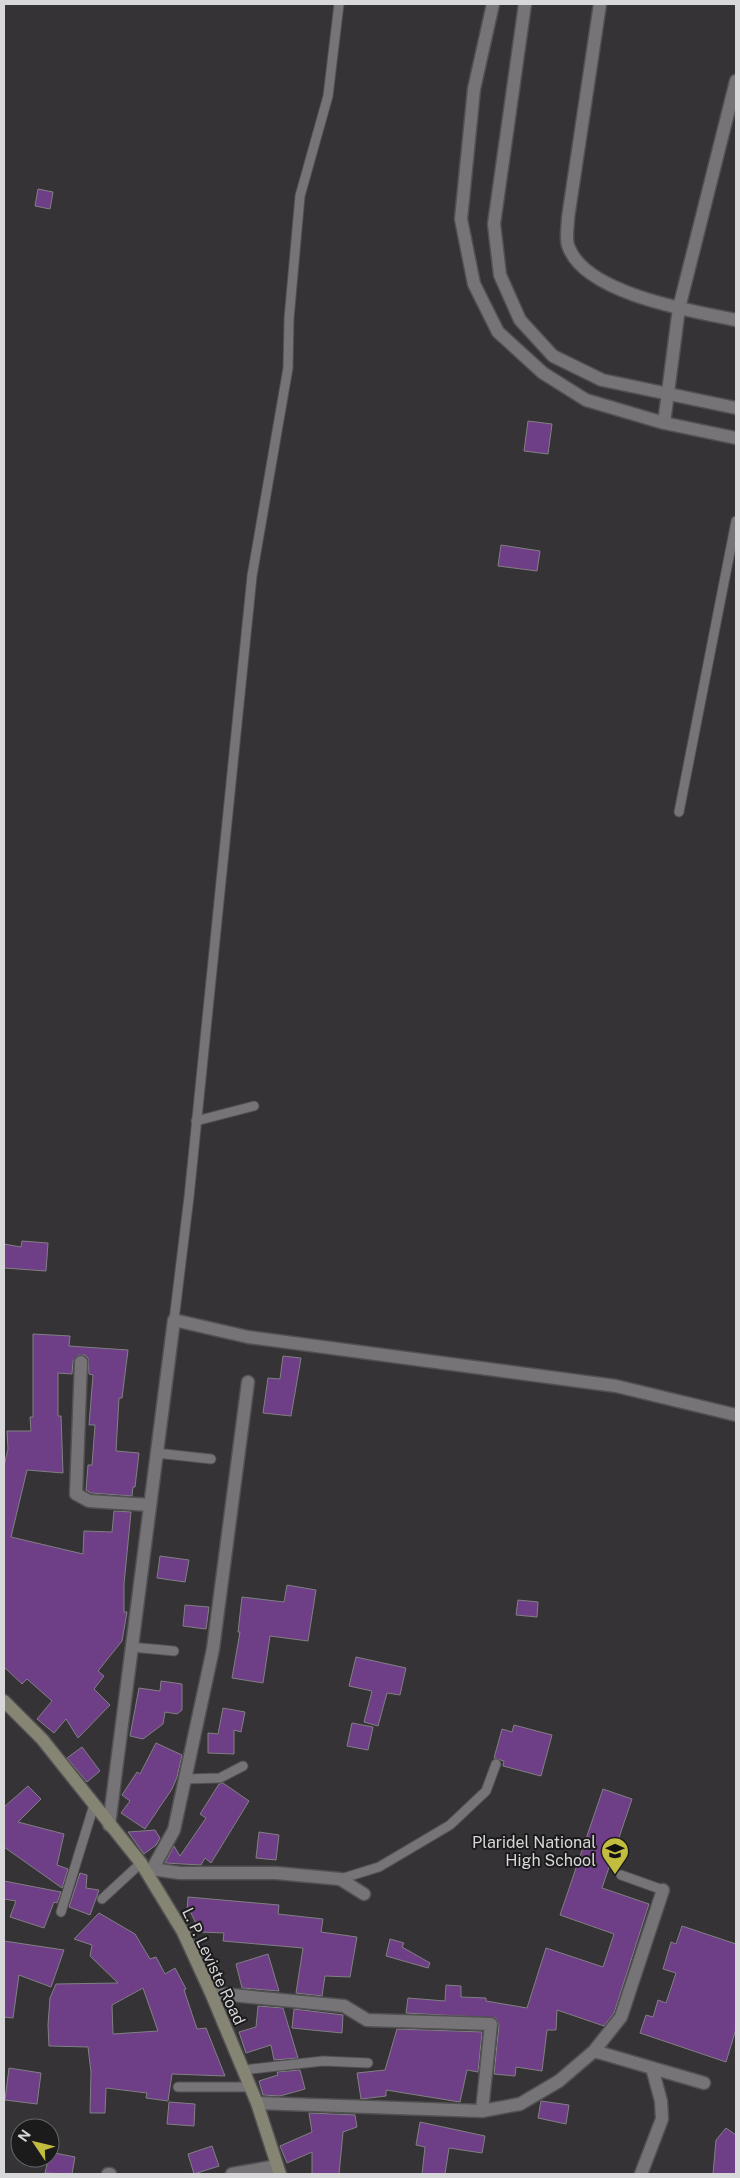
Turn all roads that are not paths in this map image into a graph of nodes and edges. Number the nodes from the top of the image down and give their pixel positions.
1 (339, 4) edge
2 (493, 4) edge
3 (525, 4) edge
4 (600, 4) edge
5 (736, 80) edge
6 (679, 308) junction
7 (736, 320) edge
8 (666, 395) junction
9 (736, 408) edge
10 (664, 423) junction
11 (736, 438) edge
12 (736, 520) edge
13 (679, 812) dead end
14 (254, 1106) dead end
15 (196, 1121) junction
16 (174, 1320) junction
17 (81, 1362) dead end
18 (248, 1382) dead end
19 (736, 1415) edge
20 (156, 1453) junction
21 (211, 1459) dead end
22 (150, 1505) junction
23 (131, 1647) junction
24 (174, 1651) dead end
25 (4, 1701) edge
26 (496, 1764) dead end
27 (243, 1766) dead end
28 (184, 1779) junction
29 (94, 1805) junction
30 (109, 1825) junction
31 (147, 1869) junction
32 (621, 1875) dead end
33 (340, 1879) junction
34 (663, 1890) joint
35 (364, 1894) dead end
36 (102, 1899) dead end
37 (61, 1912) dead end
38 (212, 1993) junction
39 (594, 2051) junction
40 (368, 2063) dead end
41 (652, 2068) junction
42 (243, 2070) junction
43 (704, 2083) dead end
44 (178, 2087) dead end
45 (250, 2087) junction
46 (256, 2103) junction
47 (482, 2111) junction
48 (279, 2170) edge
49 (232, 2174) edge
50 (642, 2174) edge

1 - 15 lane
2 - 10 street
3 - 8 street
4 - 6 street
5 - 6 street
6 - 7 street
6 - 8 street
8 - 9 street
8 - 10 street
10 - 11 street
12 - 13 lane
14 - 15 lane
15 - 16 lane
16 - 19 street
16 - 20 street
17 - 22 street
18 - 28 street
20 - 21 lane
20 - 22 street
22 - 23 street
23 - 24 lane
23 - 30 street
25 - 29 main road, L. P. Leviste Road
26 - 33 lane
27 - 28 lane
28 - 31 street
29 - 30 main road, L. P. Leviste Road
29 - 37 lane
30 - 31 main road, L. P. Leviste Road
31 - 33 street
31 - 36 lane
31 - 38 main road, L. P. Leviste Road
32 - 34 lane
33 - 35 street
34 - 39 street
38 - 42 main road, L. P. Leviste Road
38 - 47 street
39 - 41 street
39 - 47 street
40 - 42 lane
41 - 43 street
41 - 50 street
42 - 45 main road, L. P. Leviste Road
44 - 45 lane
45 - 46 main road, L. P. Leviste Road
46 - 47 street
46 - 48 main road, L. P. Leviste Road
48 - 49 street

